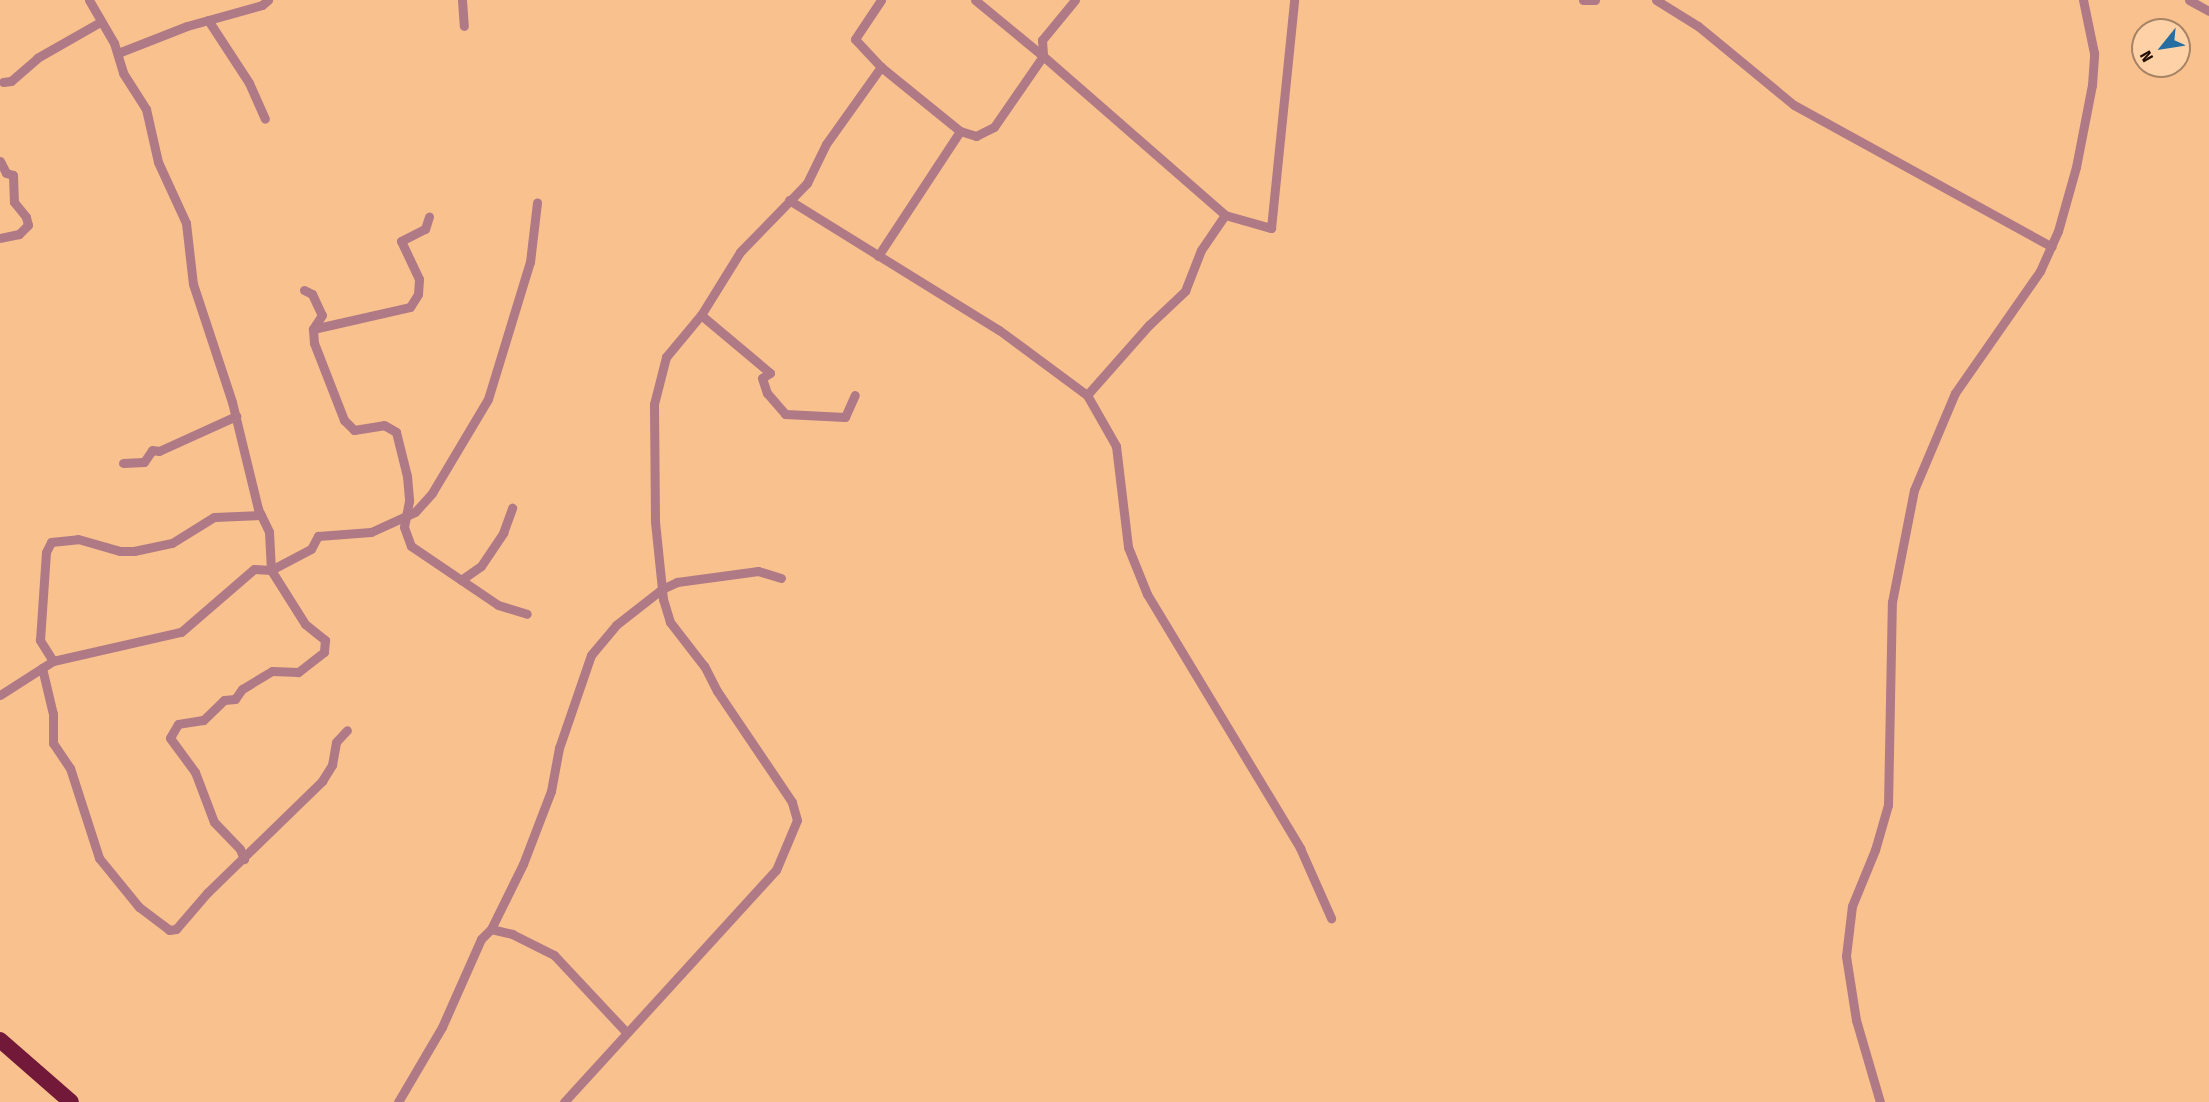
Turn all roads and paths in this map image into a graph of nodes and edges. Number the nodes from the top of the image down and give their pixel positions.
1 (89, 0) edge
2 (268, 0) edge
3 (462, 0) edge
4 (881, 0) edge
5 (975, 0) edge
6 (1075, 0) edge
7 (1294, 0) edge
8 (1583, 0) edge
9 (1595, 0) edge
10 (1656, 0) edge
11 (2083, 0) edge
12 (2189, 0) edge
13 (2209, 10) edge
14 (208, 20) junction
15 (100, 22) junction
16 (464, 26) dead end
17 (118, 53) junction
18 (1043, 56) junction
19 (881, 67) junction
20 (3, 82) dead end
21 (265, 120) dead end
22 (960, 131) junction
23 (2, 166) edge
24 (789, 200) junction
25 (537, 202) dead end
26 (1225, 215) junction
27 (429, 217) dead end
28 (0, 238) edge
29 (2052, 247) junction
30 (878, 256) junction
31 (304, 290) dead end
32 (701, 315) junction
33 (313, 329) junction
34 (855, 395) dead end
35 (1087, 395) junction
36 (236, 416) junction
37 (123, 463) dead end
38 (512, 508) dead end
39 (261, 515) junction
40 (408, 516) junction
41 (271, 570) junction
42 (781, 578) dead end
43 (461, 580) junction
44 (662, 589) junction
45 (527, 614) dead end
46 (54, 660) junction
47 (42, 668) junction
48 (0, 695) edge
49 (348, 730) dead end
50 (244, 859) junction
51 (1331, 918) dead end
52 (491, 929) junction
53 (625, 1031) junction
54 (0, 1040) edge
55 (71, 1102) edge
56 (398, 1102) edge
57 (564, 1102) edge
58 (1880, 1102) edge

1 - 15 street
2 - 14 street
3 - 16 street
4 - 19 street
5 - 18 street
6 - 18 street
7 - 26 street
8 - 9 street
10 - 29 street
11 - 29 street
12 - 13 street
14 - 17 street
14 - 21 street
15 - 17 street
15 - 20 street
17 - 36 street
18 - 22 street
18 - 26 street
19 - 22 street
19 - 24 street
22 - 30 street
23 - 28 street
24 - 30 street
24 - 32 street
25 - 40 street
26 - 35 street
27 - 33 street
29 - 58 street
30 - 35 street
31 - 33 street
32 - 34 street
32 - 44 street
33 - 40 street
35 - 51 street
36 - 37 street
36 - 39 street
38 - 43 street
39 - 41 street
39 - 46 street
40 - 41 street
40 - 43 street
41 - 46 street
41 - 50 street
42 - 44 street
43 - 45 street
44 - 52 street
44 - 53 street
46 - 47 street
47 - 48 street
47 - 50 street
49 - 50 street
52 - 53 street
52 - 56 street
53 - 57 street
54 - 55 highway

